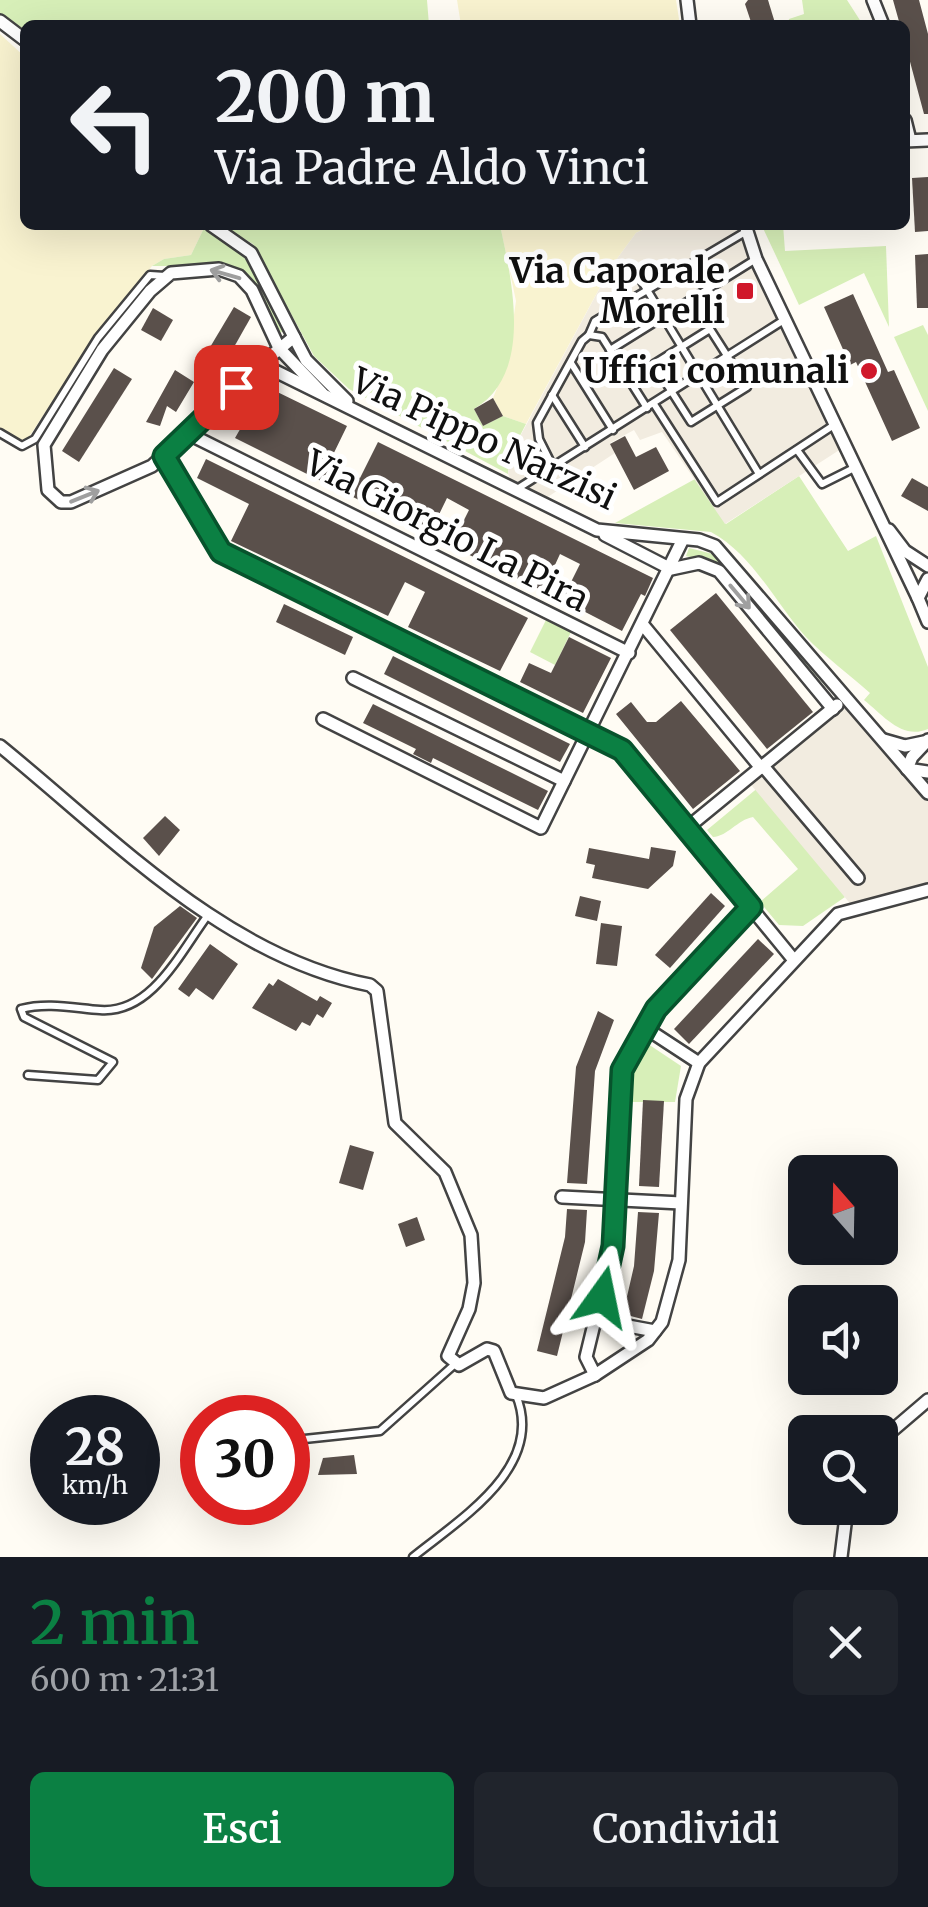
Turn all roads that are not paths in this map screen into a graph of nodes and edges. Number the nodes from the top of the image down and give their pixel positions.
1 (0, 21) edge
2 (20, 36) edge
3 (217, 230) edge
4 (743, 230) edge
5 (747, 230) edge
6 (756, 259) junction
7 (638, 275) dead end
8 (166, 276) junction
9 (646, 289) junction
10 (663, 317) junction
11 (784, 320) junction
12 (589, 336) junction
13 (294, 337) junction
14 (681, 347) junction
15 (280, 348) junction
16 (610, 350) junction
17 (728, 358) junction
18 (570, 362) junction
19 (261, 364) junction
20 (699, 376) junction
21 (672, 392) junction
22 (322, 393) junction
23 (552, 396) junction
24 (717, 405) junction
25 (651, 406) junction
26 (357, 411) junction
27 (834, 425) junction
28 (613, 430) junction
29 (188, 432) junction
30 (0, 433) edge
31 (585, 447) junction
32 (797, 450) junction
33 (164, 456) junction
34 (554, 467) junction
35 (854, 468) junction
36 (759, 474) junction
37 (516, 490) junction
38 (874, 510) junction
39 (597, 530) junction
40 (682, 538) junction
41 (928, 566) edge
42 (671, 569) junction
43 (928, 579) edge
44 (918, 598) junction
45 (928, 622) edge
46 (643, 624) junction
47 (629, 653) junction
48 (353, 678) dead end
49 (844, 700) junction
50 (833, 709) junction
51 (323, 719) dead end
52 (588, 734) junction
53 (880, 738) junction
54 (928, 740) edge
55 (0, 746) edge
56 (762, 767) junction
57 (908, 768) junction
58 (928, 772) edge
59 (564, 781) junction
60 (928, 793) edge
61 (687, 828) junction
62 (858, 878) dead end
63 (928, 890) edge
64 (751, 907) junction
65 (208, 914) junction
66 (793, 959) junction
67 (644, 1028) junction
68 (698, 1063) junction
69 (28, 1074) dead end
70 (562, 1198) dead end
71 (614, 1200) junction
72 (681, 1203) junction
73 (596, 1320) junction
74 (655, 1331) junction
75 (455, 1364) junction
76 (595, 1375) junction
77 (516, 1396) junction
78 (928, 1400) edge
79 (898, 1426) edge
80 (310, 1439) edge
81 (845, 1525) edge
82 (412, 1557) edge
83 (842, 1557) edge

1 - 2 street
3 - 13 street
4 - 9 lane
5 - 6 street
6 - 10 lane
6 - 11 street
7 - 9 lane
15 -> 8 street
8 - 30 lane
8 -> 33 street
9 - 10 lane
9 - 12 lane
10 - 14 lane
10 - 16 lane
11 - 17 lane
11 - 27 street
12 - 16 lane
12 - 18 lane
13 - 15 street
13 - 26 street
14 - 17 lane
14 - 20 lane
14 - 21 lane
15 - 19 street
15 - 22 street
16 - 25 lane
17 - 20 lane
17 - 24 lane
18 - 23 lane
18 - 28 lane
19 - 22 street, Via Pippo Narzisi
19 - 29 street
20 - 21 lane
20 - 24 lane
21 - 24 lane
21 - 25 lane
22 - 26 street, Via Pippo Narzisi
23 - 31 lane
23 - 34 lane
24 - 36 lane
25 - 28 lane
25 - 36 lane
26 - 37 street, Via Pippo Narzisi
27 - 32 lane
27 - 35 street
28 - 31 lane
29 - 33 street
29 - 47 street, Via Giorgio La Pira
31 - 34 lane
32 - 35 lane
32 - 36 lane
33 - 52 street
34 - 37 lane
35 - 38 street
37 - 39 street, Via Pippo Narzisi
38 - 41 street
38 - 44 street
39 - 40 street, Via Pippo Narzisi
39 - 42 street
40 - 42 street
40 - 49 street, Via Pippo Narzisi
42 - 46 street
42 -> 50 street
43 - 44 street
44 - 45 street
46 - 47 street
46 - 56 street
47 - 52 street
48 - 59 street
49 - 50 street
49 - 53 street, Via Pippo Narzisi
50 - 56 street
51 - 59 street
52 - 59 street
52 - 61 street
53 - 54 street
53 - 57 street, Via Pippo Narzisi
54 - 57 street
55 - 65 street
56 - 61 street
56 - 62 street
57 - 58 street
57 - 60 street, Via Pippo Narzisi
61 - 64 street
63 - 66 street
64 - 66 street
64 - 67 street
65 - 69 lane
65 - 75 street
66 - 68 street
67 - 68 street
67 - 71 street
68 - 72 street
70 - 71 street
71 - 72 street
71 - 73 street
72 - 74 street
73 - 74 street
73 - 76 street
74 - 76 street
75 - 77 street
75 - 80 lane
76 - 77 street
77 - 82 lane
78 - 79 street
81 - 83 street

